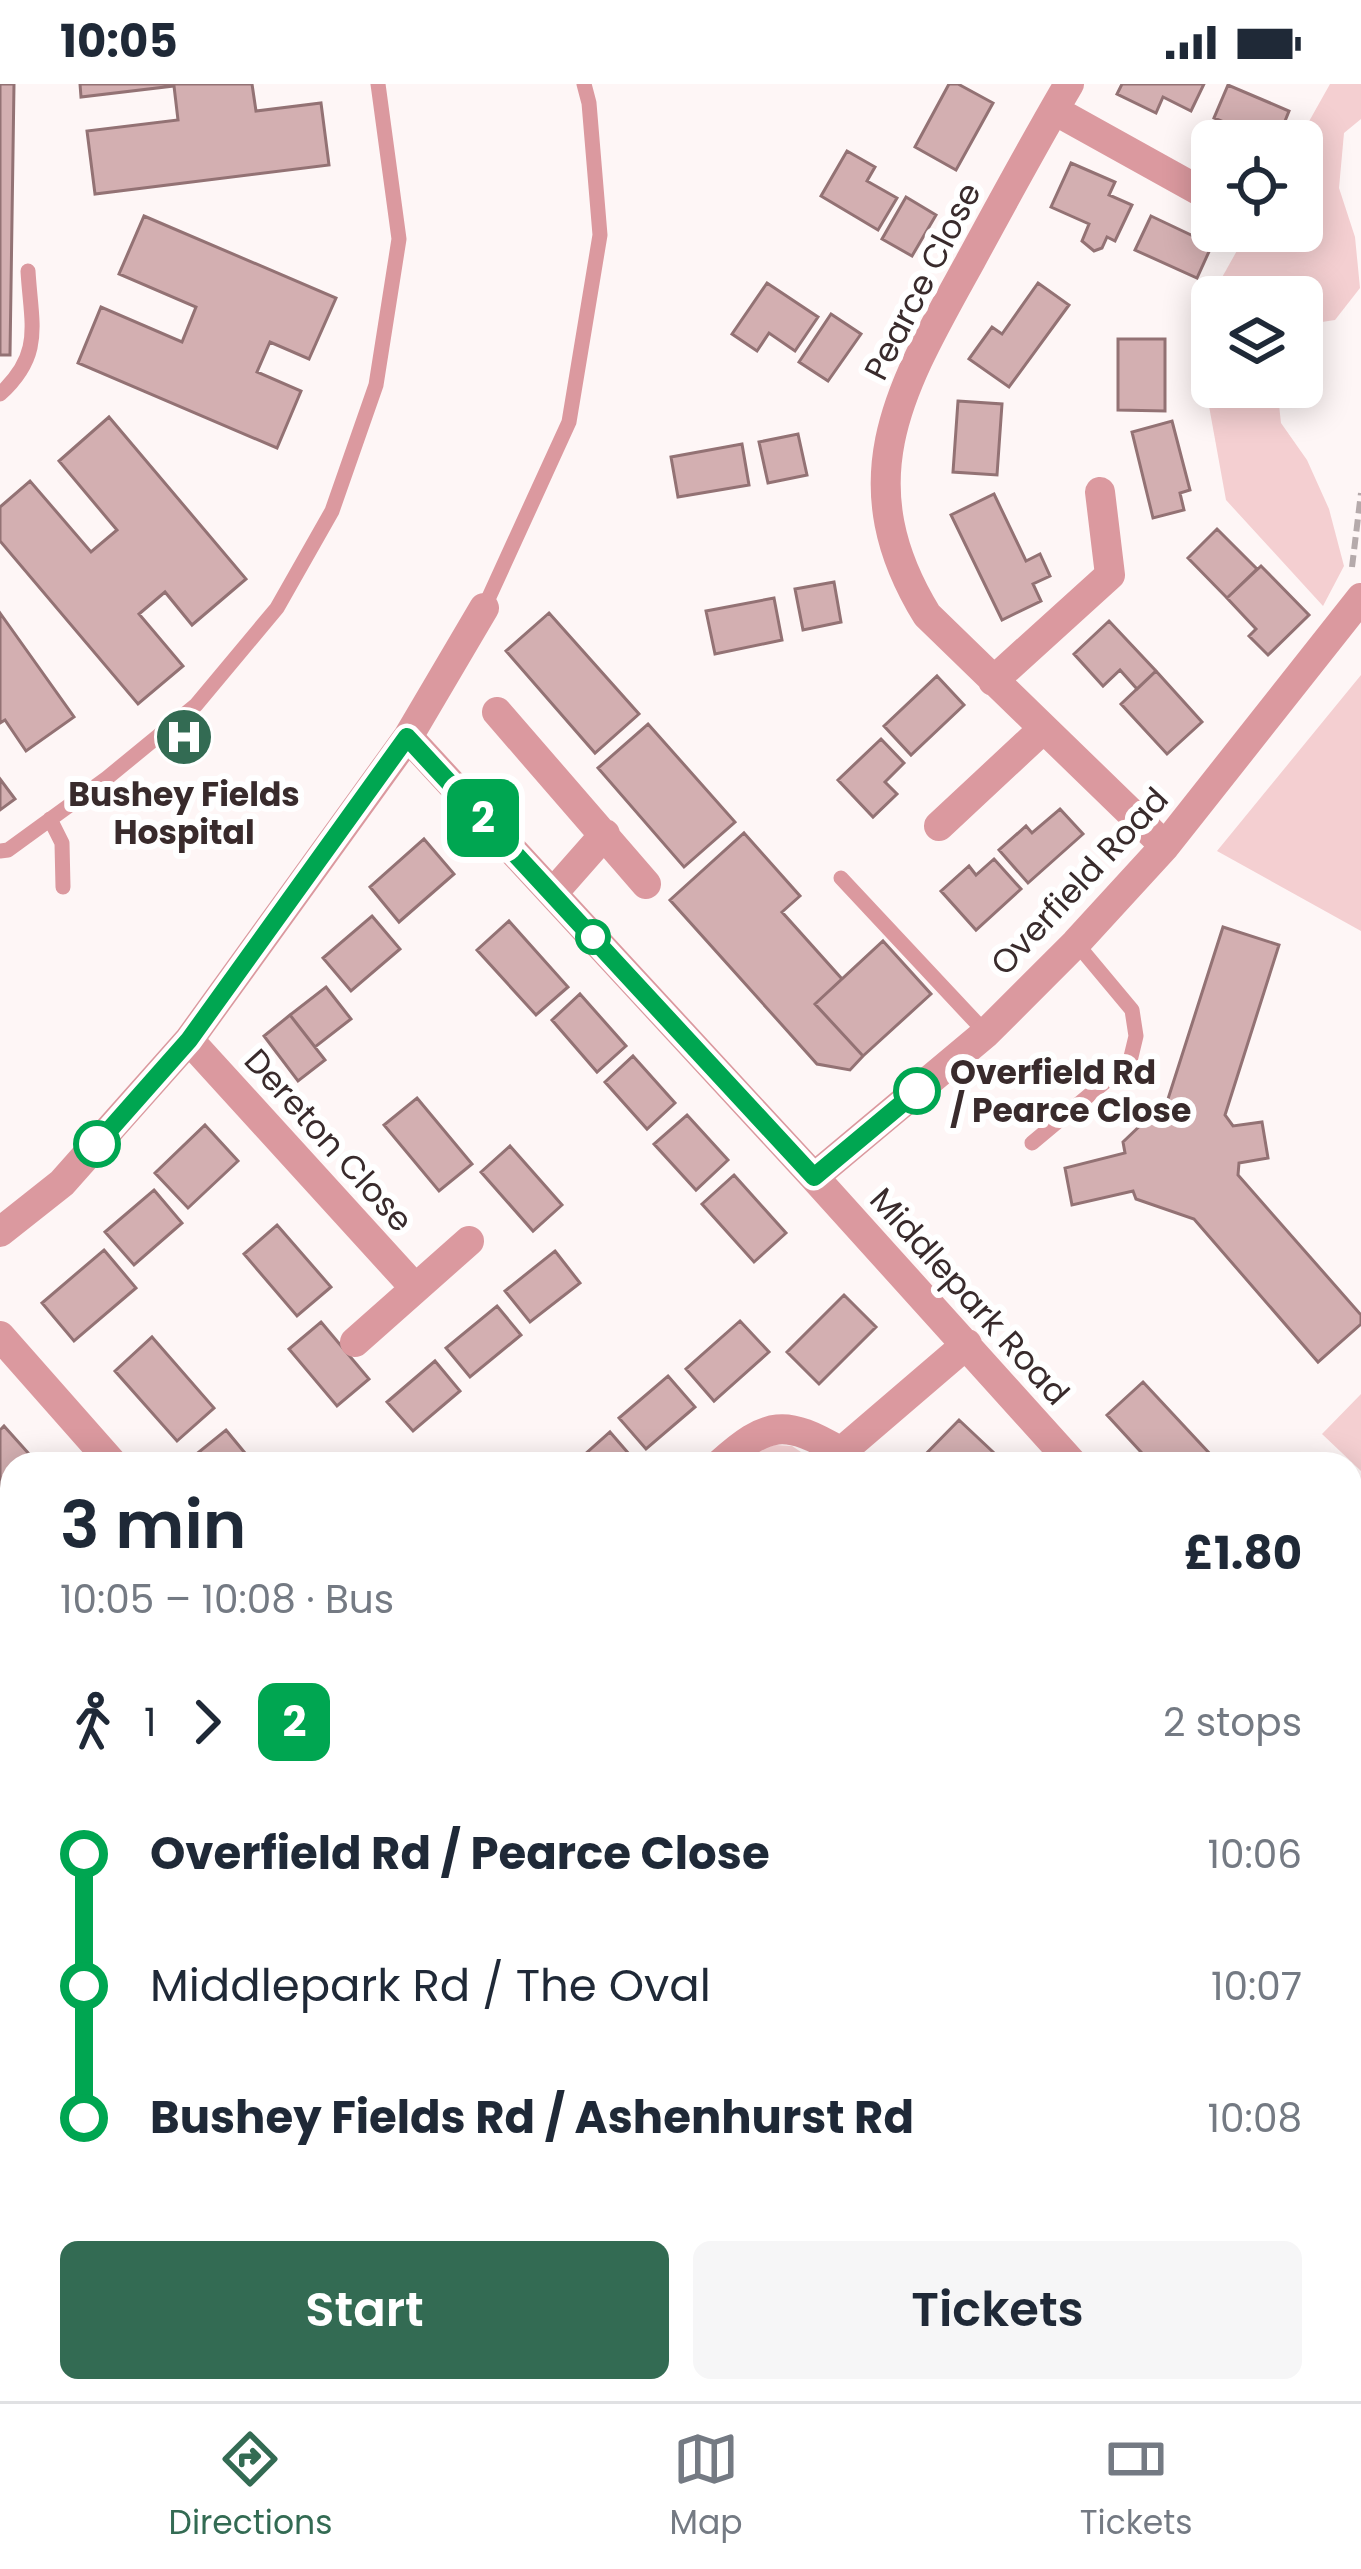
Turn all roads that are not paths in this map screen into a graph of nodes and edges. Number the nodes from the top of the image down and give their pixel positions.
1 (378, 84) edge
2 (584, 84) edge
3 (1061, 97) edge
4 (1191, 185) edge
5 (28, 271) dead end
6 (0, 394) edge
7 (1100, 492) dead end
8 (484, 608) joint
9 (1354, 608) edge
10 (993, 681) junction
11 (496, 712) dead end
12 (1042, 729) junction
13 (407, 737) junction
14 (50, 819) junction
15 (939, 826) dead end
16 (605, 834) junction
17 (1166, 847) junction
18 (0, 851) edge
19 (842, 878) dead end
20 (646, 884) dead end
21 (63, 887) dead end
22 (553, 893) junction
23 (1076, 943) junction
24 (986, 1034) junction
25 (189, 1040) junction
26 (1032, 1143) dead end
27 (814, 1177) junction
28 (0, 1232) edge
29 (469, 1240) dead end
30 (415, 1288) junction
31 (0, 1336) edge
32 (356, 1342) dead end
33 (967, 1344) junction
34 (102, 1452) edge
35 (733, 1452) edge
36 (834, 1452) edge
37 (849, 1452) edge
38 (1062, 1452) edge

1 - 14 lane
2 - 8 lane
3 - 4 street
3 - 10 street, Pearce Close
5 - 6 lane
7 - 10 street
8 - 13 street
9 - 17 street, Overfield Road
10 - 12 street, Pearce Close
11 - 16 street
12 - 15 street
12 - 17 street, Pearce Close
13 - 22 street, Middlepark Road
13 - 25 street
14 - 18 lane
14 - 21 lane
16 - 20 street
16 - 22 street
17 - 23 street, Overfield Road
19 - 24 lane
22 - 27 street, Middlepark Road
23 - 24 street, Overfield Road
23 - 26 lane
24 - 27 street, Overfield Road
25 - 28 street
25 - 30 street, Dereton Close
27 - 33 street, Middlepark Road
29 - 30 street
30 - 32 street
31 - 34 street
33 - 37 street
33 - 38 street, Middlepark Road
35 - 36 street

